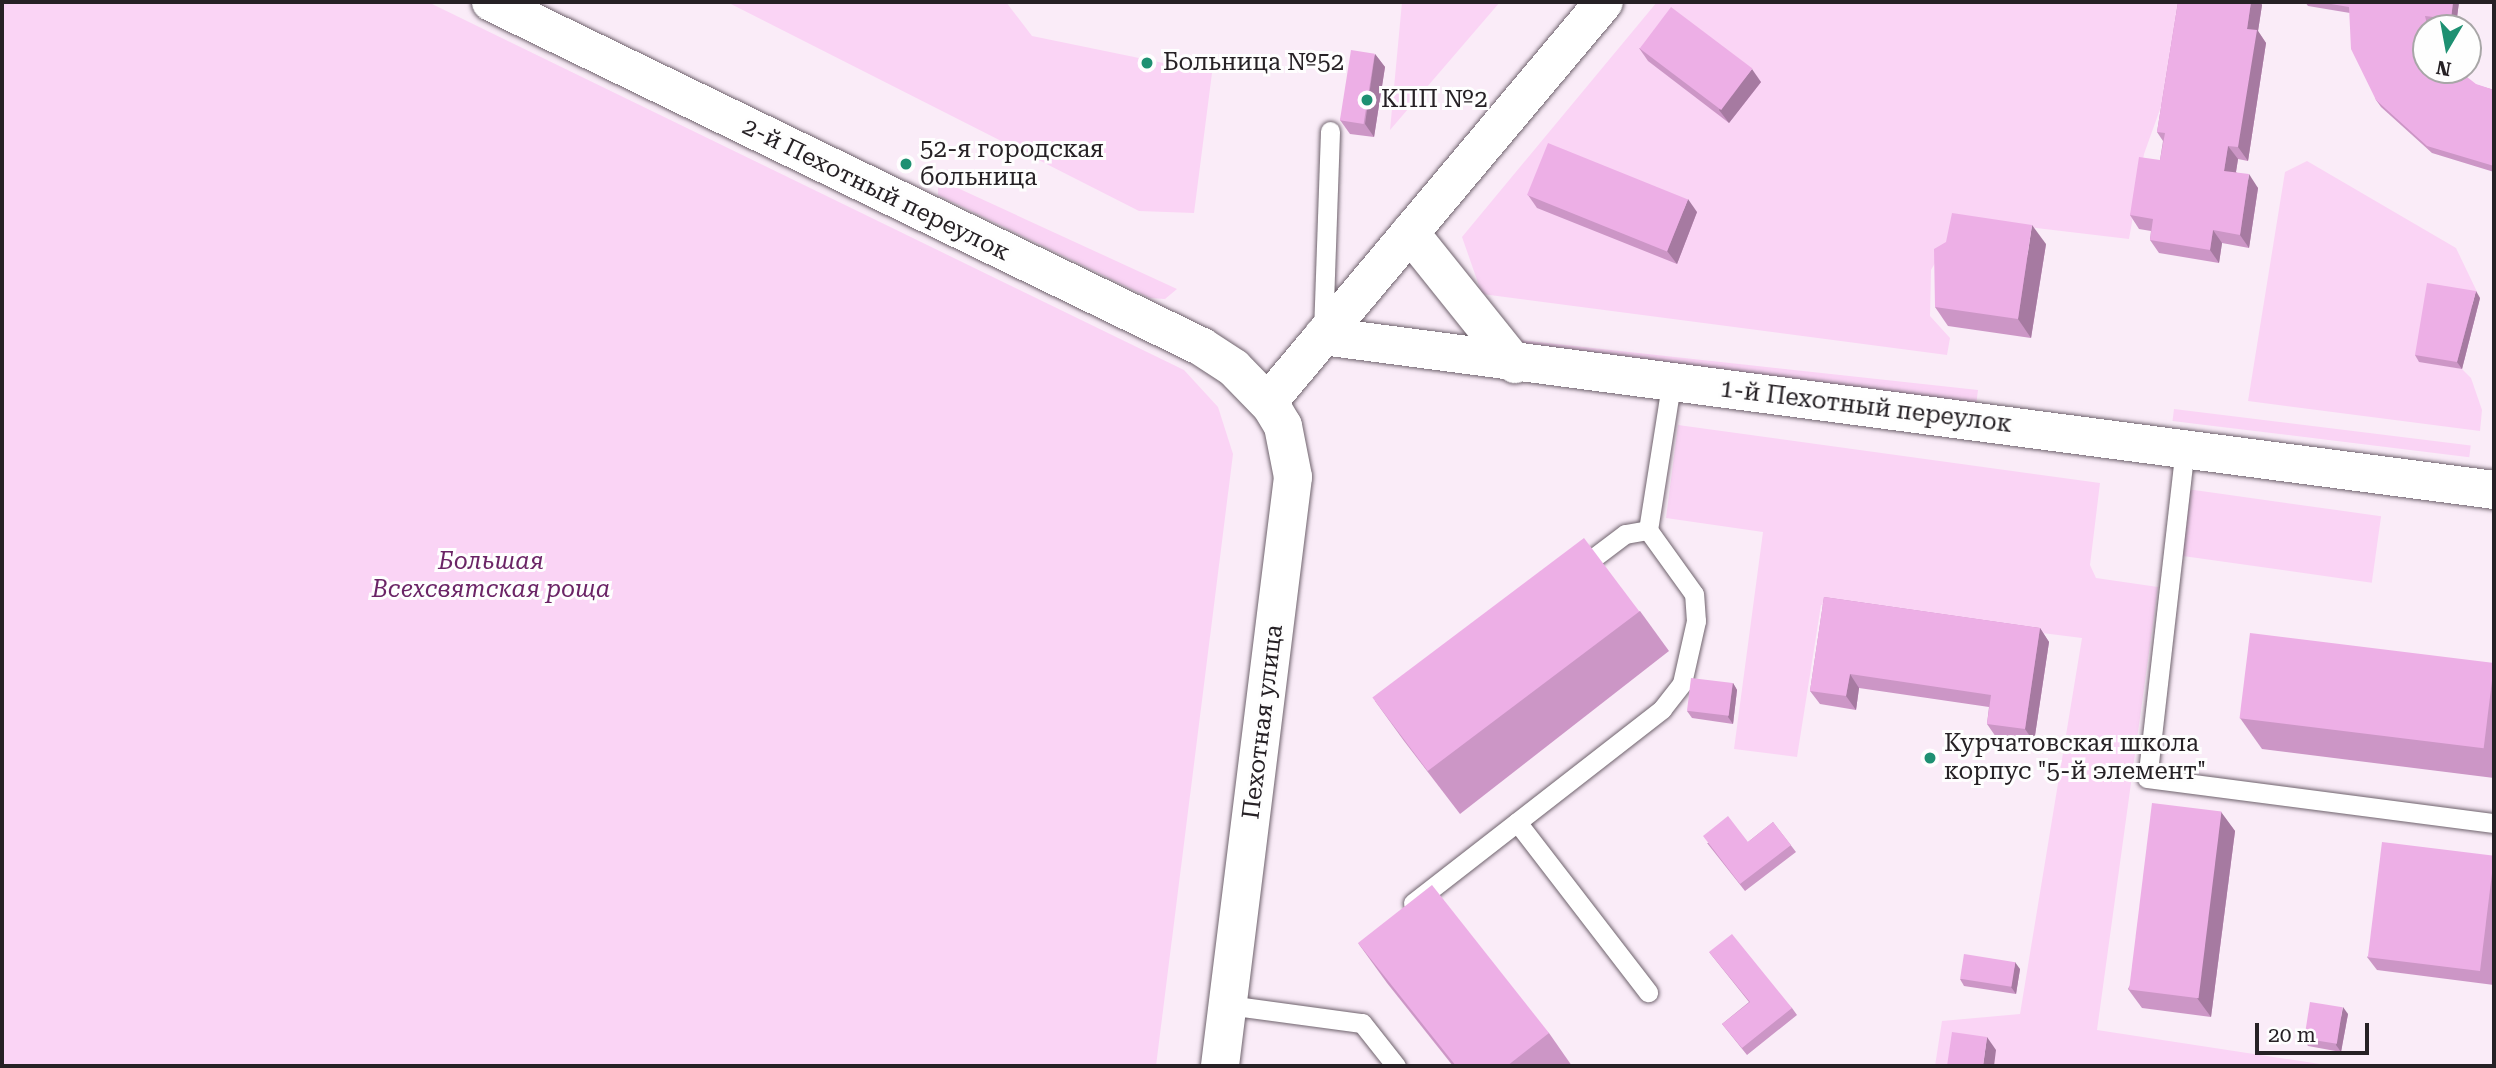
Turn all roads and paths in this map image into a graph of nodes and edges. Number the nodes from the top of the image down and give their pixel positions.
1 (491, 2) edge
2 (1604, 2) edge
3 (1330, 131) dead end
4 (1410, 233) junction
5 (1323, 336) junction
6 (1515, 364) junction
7 (1671, 384) junction
8 (1262, 394) junction
9 (2185, 447) junction
10 (2494, 490) edge
11 (1648, 530) junction
12 (1556, 587) edge
13 (1517, 822) junction
14 (2494, 823) edge
15 (1401, 912) edge
16 (1648, 992) dead end
17 (1228, 1005) junction
18 (1220, 1066) edge
19 (1396, 1066) edge

1 - 8 street, 2-й Пехотный переулок
2 - 4 street
3 - 5 lane
4 - 5 street
4 - 6 street
5 - 6 street, 1-й Пехотный переулок
5 - 8 street
6 - 7 street, 1-й Пехотный переулок
7 - 9 street, 1-й Пехотный переулок
7 - 11 lane
8 - 17 street, Пехотная улица
9 - 10 street, 1-й Пехотный переулок
9 - 14 lane
11 - 12 lane
11 - 13 lane
13 - 15 lane
13 - 16 lane
17 - 18 street, Пехотная улица
17 - 19 lane

